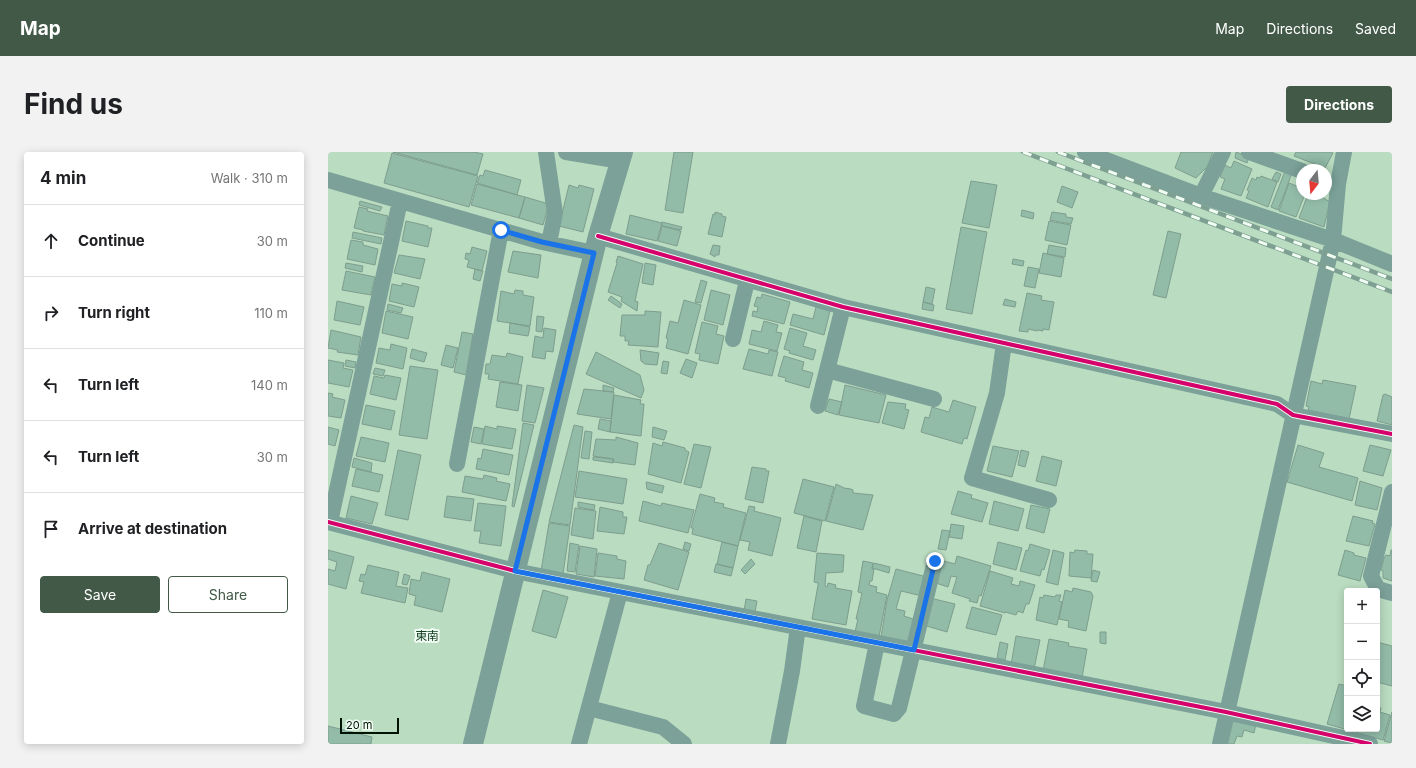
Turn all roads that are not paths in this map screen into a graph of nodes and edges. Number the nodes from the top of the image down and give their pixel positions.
1 (546, 152) edge
2 (566, 152) edge
3 (1085, 152) edge
4 (1223, 152) edge
5 (1249, 152) edge
6 (1344, 152) edge
7 (622, 157) edge
8 (1296, 169) edge
9 (328, 180) edge
10 (1332, 182) edge
11 (1201, 196) junction
12 (400, 201) junction
13 (501, 230) junction
14 (1333, 240) junction
15 (549, 243) junction
16 (596, 245) junction
17 (1392, 264) edge
18 (747, 281) junction
19 (843, 308) junction
20 (733, 339) dead end
21 (1004, 343) junction
22 (828, 370) junction
23 (934, 399) dead end
24 (818, 406) dead end
25 (1293, 414) junction
26 (1392, 434) edge
27 (457, 464) dead end
28 (1392, 492) edge
29 (1049, 500) dead end
30 (329, 522) edge
31 (935, 561) dead end
32 (515, 571) junction
33 (620, 592) junction
34 (1392, 593) edge
35 (798, 627) junction
36 (878, 643) junction
37 (914, 650) junction
38 (589, 708) junction
39 (1226, 712) junction
40 (473, 744) edge
41 (579, 744) edge
42 (684, 744) edge
43 (778, 744) edge
44 (1220, 744) edge
45 (1370, 744) edge

1 - 15 street
2 - 7 street
3 - 11 street
4 - 11 street
5 - 8 street
6 - 10 street
7 - 16 street
9 - 12 street
10 - 14 street
11 - 14 street
12 - 13 street
12 - 30 street
13 - 15 street
13 - 27 street
14 - 17 street
14 - 25 street
15 - 16 street
16 - 18 street
16 - 32 street
18 - 19 street
18 - 20 street
19 - 21 street
19 - 22 street
21 - 25 street
21 - 29 street
22 - 23 street
22 - 24 street
25 - 26 street
25 - 39 street
28 - 34 street
30 - 32 street
31 - 37 street
32 - 33 street
32 - 40 street
33 - 35 street
33 - 38 street
35 - 36 street
35 - 43 street
36 - 37 street
36 - 37 street
37 - 39 street
38 - 41 street
38 - 42 street
39 - 44 street
39 - 45 street

